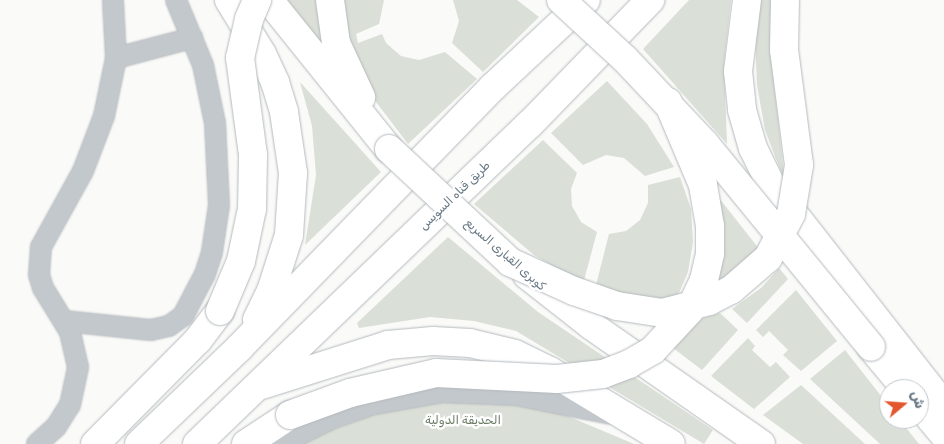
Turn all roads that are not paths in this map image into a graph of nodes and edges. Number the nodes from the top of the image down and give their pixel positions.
1 (113, 0) edge
2 (176, 0) edge
3 (229, 0) edge
4 (257, 0) edge
5 (269, 0) edge
6 (330, 0) edge
7 (561, 0) edge
8 (586, 0) edge
9 (650, 0) edge
10 (747, 0) edge
11 (785, 0) edge
12 (192, 38) junction
13 (116, 58) junction
14 (668, 102) junction
15 (389, 149) junction
16 (510, 262) junction
17 (64, 321) junction
18 (240, 347) junction
19 (898, 379) edge
20 (256, 387) junction
21 (944, 406) edge
22 (929, 417) edge
23 (632, 419) junction
24 (944, 435) edge
25 (37, 444) edge
26 (96, 444) edge
27 (139, 444) edge
28 (197, 444) edge
29 (246, 444) edge
30 (280, 444) edge
31 (671, 444) edge
32 (761, 444) edge

1 - 13 street
2 - 12 street
3 - 18 highway
4 - 26 highway, bridge
5 - 15 highway, كوبرى القبارى السريع
6 - 15 highway
7 - 14 highway, bridge
8 - 18 highway
9 - 20 highway, طريق قناه السويس
10 - 21 highway
11 - 16 highway, bridge
12 - 13 street
12 - 17 street
13 - 17 street
14 - 19 highway, bridge
14 - 29 highway, bridge
15 - 16 highway, كوبرى القبارى السريع, bridge
16 - 32 highway, كوبرى القبارى السريع, bridge
17 - 25 street
18 - 27 highway
20 - 23 highway
20 - 28 highway, طريق قناه السويس
22 - 24 highway
23 - 30 street
23 - 31 highway

